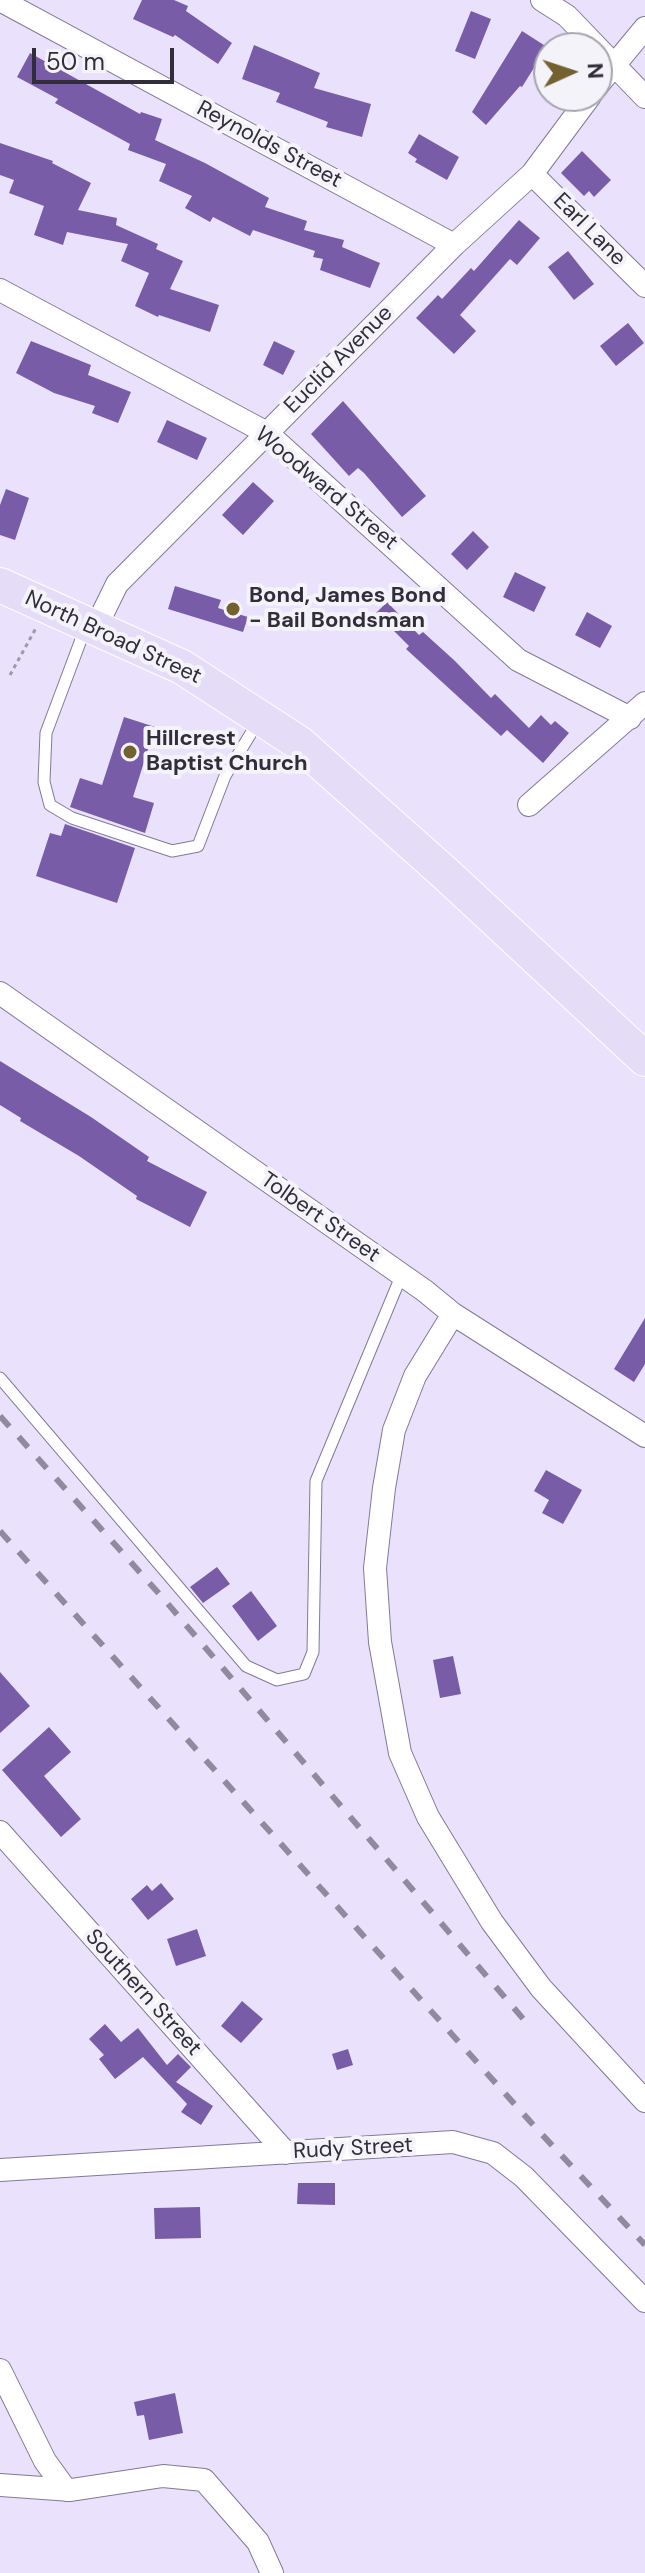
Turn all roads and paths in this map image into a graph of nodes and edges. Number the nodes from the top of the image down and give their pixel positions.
1 (0, 0) edge
2 (542, 0) edge
3 (645, 28) edge
4 (614, 62) junction
5 (645, 97) edge
6 (578, 112) edge
7 (532, 174) junction
8 (454, 245) junction
9 (645, 286) edge
10 (0, 290) edge
11 (267, 433) junction
12 (0, 585) edge
13 (48, 607) junction
14 (91, 627) junction
15 (10, 675) dead end
16 (638, 711) edge
17 (260, 718) junction
18 (529, 805) dead end
19 (0, 993) edge
20 (645, 1059) edge
21 (402, 1274) junction
22 (453, 1314) junction
23 (0, 1378) edge
24 (645, 1436) edge
25 (0, 1832) edge
26 (645, 2101) edge
27 (286, 2153) junction
28 (0, 2170) edge
29 (645, 2301) edge
30 (0, 2370) edge
31 (0, 2485) edge
32 (66, 2490) junction
33 (272, 2573) edge

1 - 8 street, Reynolds Street
2 - 4 street
3 - 4 street
4 - 5 street
6 - 7 street, Euclid Avenue
7 - 8 street, Euclid Avenue
7 - 9 street, Earl Lane
8 - 11 street, Euclid Avenue
10 - 11 street, Woodward Street
11 - 14 street, Euclid Avenue
11 - 16 street, Woodward Street
12 - 13 main road, North Broad Street
13 - 14 main road, North Broad Street
13 - 15 path
14 - 17 main road, North Broad Street
14 - 17 lane
16 - 18 street
17 - 20 main road, North Broad Street
19 - 21 street, Tolbert Street
21 - 22 street, Tolbert Street
21 - 23 lane
22 - 24 street, Tolbert Street
22 - 26 street
25 - 27 street, Southern Street
27 - 28 street, Rudy Street
27 - 29 street, Rudy Street
30 - 32 street
31 - 32 street
32 - 33 street

